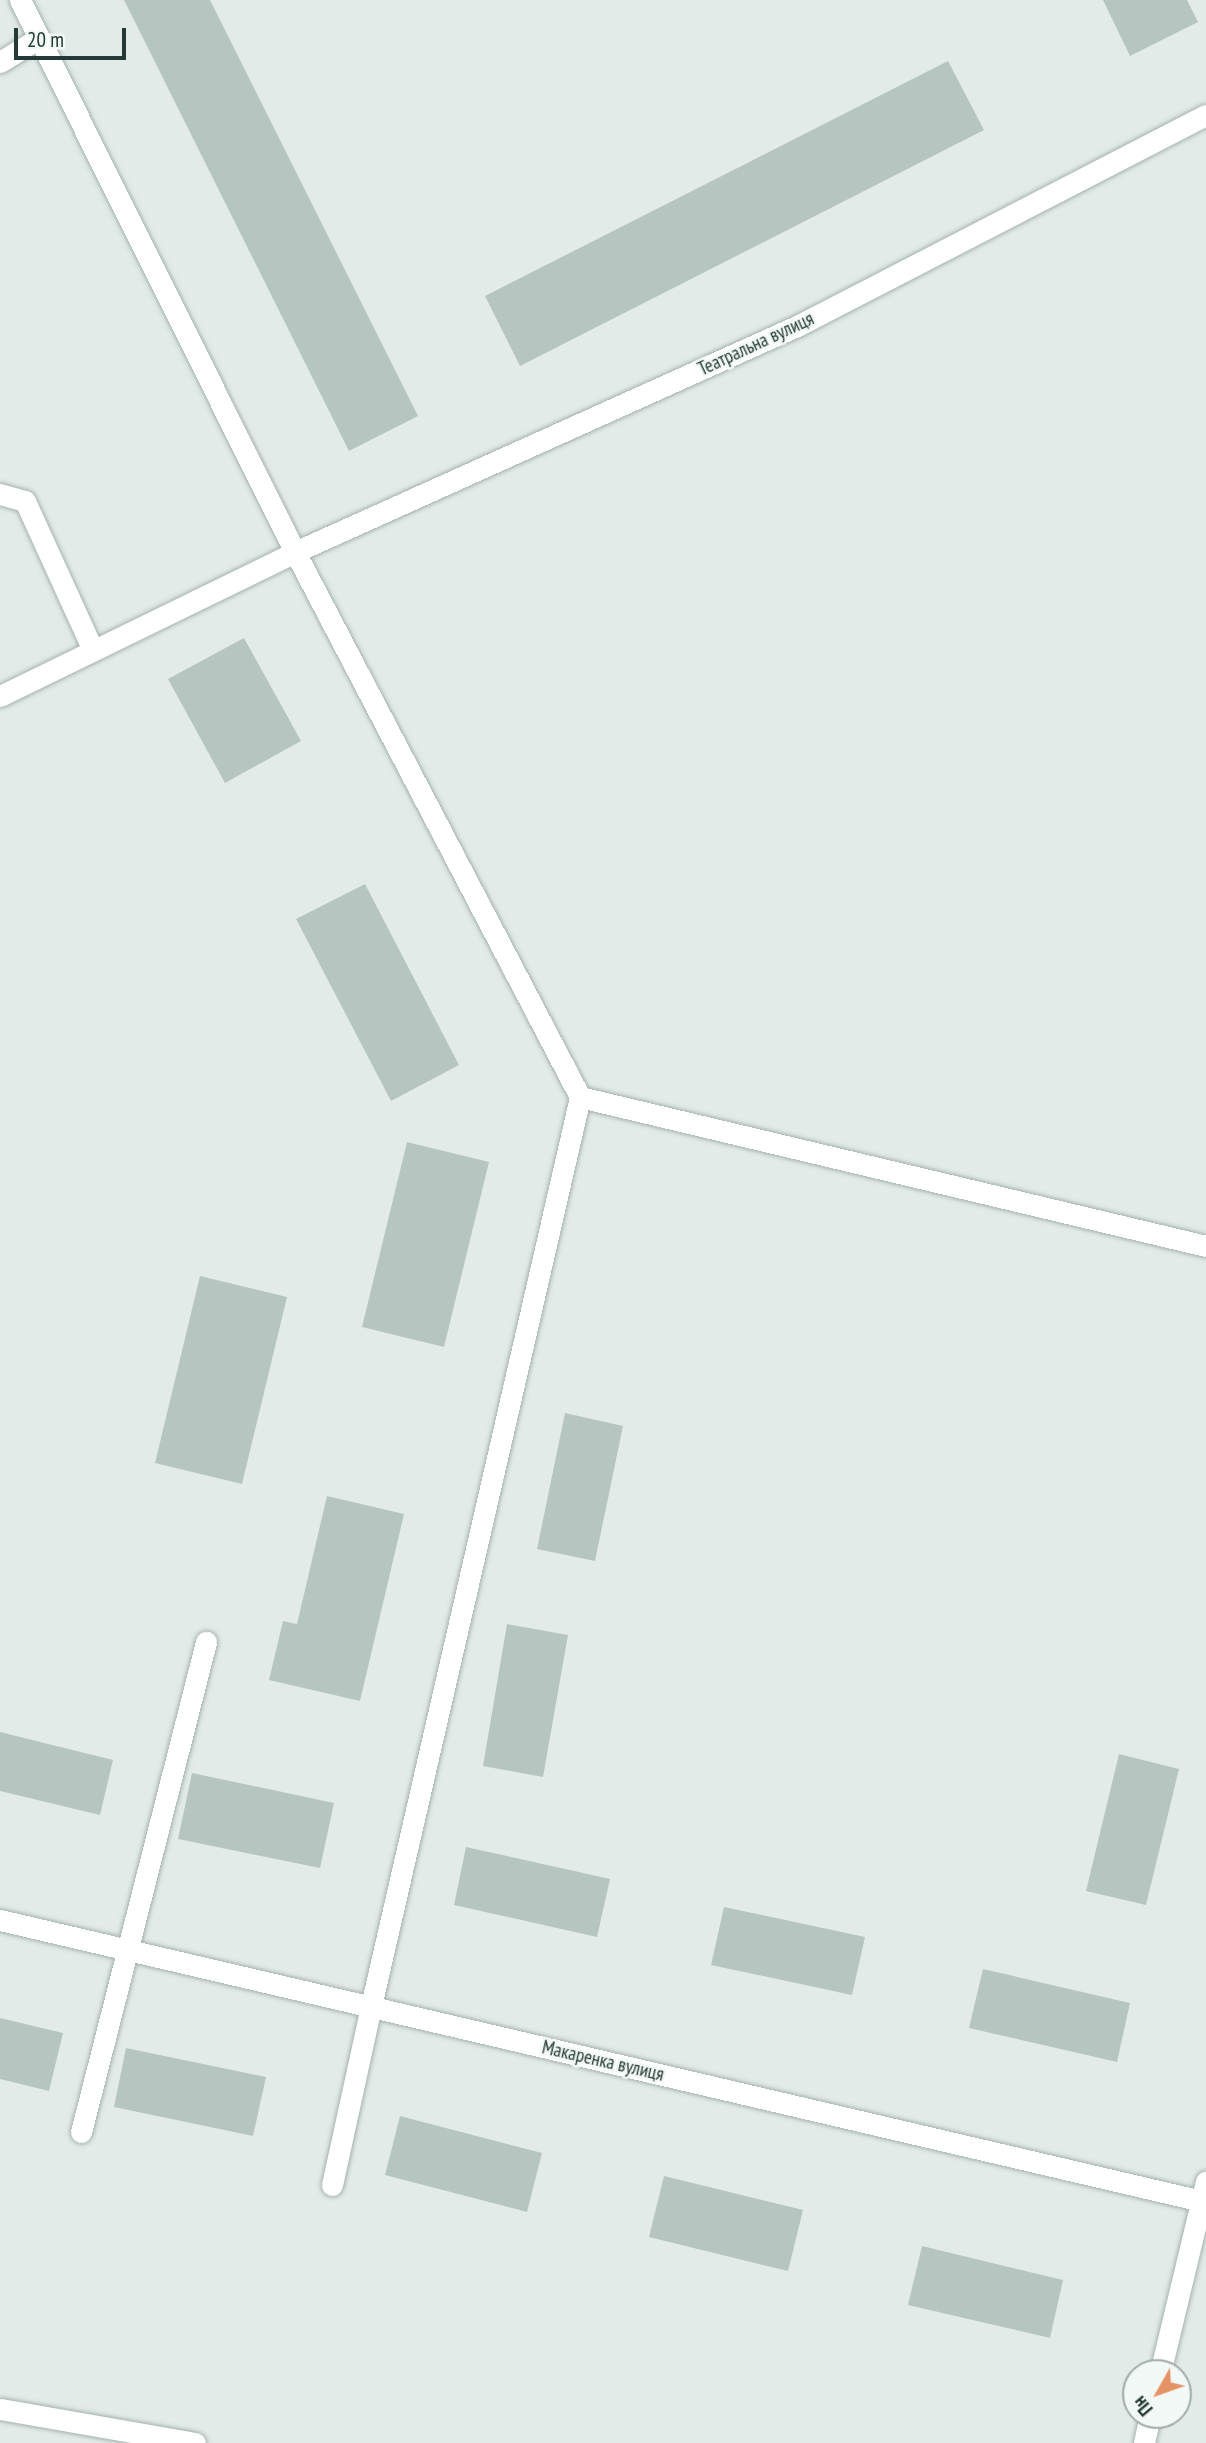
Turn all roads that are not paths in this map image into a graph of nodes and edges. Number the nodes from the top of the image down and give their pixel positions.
1 (20, 0) edge
2 (39, 38) junction
3 (0, 62) edge
4 (1206, 115) edge
5 (0, 494) edge
6 (295, 552) junction
7 (93, 650) junction
8 (0, 696) edge
9 (580, 1097) junction
10 (1206, 1246) edge
11 (206, 1642) dead end
12 (0, 1920) edge
13 (123, 1948) junction
14 (371, 2006) junction
15 (81, 2132) dead end
16 (332, 2185) dead end
17 (1204, 2195) edge
18 (1163, 2359) edge
19 (0, 2409) edge
20 (195, 2443) edge

1 - 2 street
2 - 3 street
2 - 6 street
4 - 6 street, Театральна вулиця
5 - 7 street
6 - 7 street, Театральна вулиця
6 - 9 street
7 - 8 street, Театральна вулиця
9 - 10 street
9 - 14 street
11 - 13 street
12 - 13 street, Макаренка вулиця
13 - 14 street, Макаренка вулиця
13 - 15 street
14 - 16 street
14 - 17 street, Макаренка вулиця
17 - 18 street
19 - 20 street

